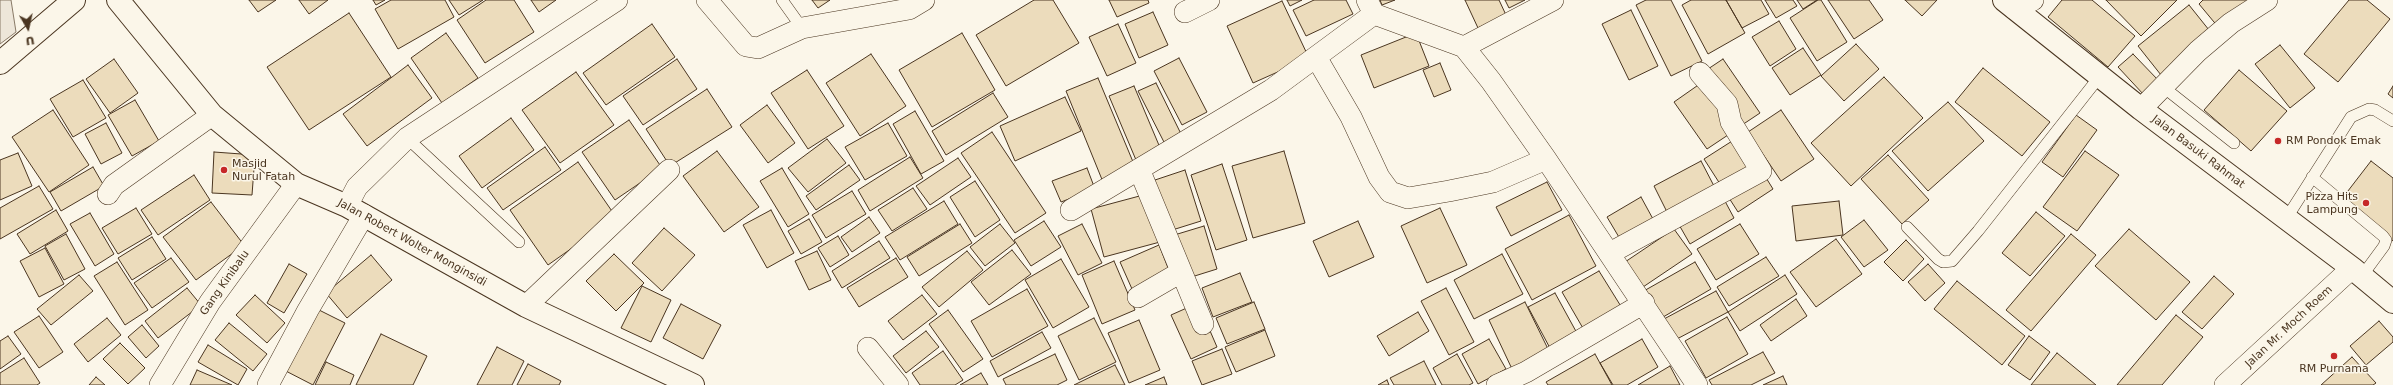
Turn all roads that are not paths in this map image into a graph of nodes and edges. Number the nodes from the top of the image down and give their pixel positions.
1 (74, 0) edge
2 (118, 0) edge
3 (617, 0) edge
4 (707, 0) edge
5 (782, 0) edge
6 (924, 0) edge
7 (1209, 0) edge
8 (1553, 0) edge
9 (2267, 0) edge
10 (2018, 3) edge
11 (1371, 7) edge
12 (1185, 12) dead end
13 (802, 28) junction
14 (1464, 47) junction
15 (1316, 58) junction
16 (0, 63) edge
17 (1700, 73) dead end
18 (2100, 76) junction
19 (2162, 86) junction
20 (2141, 109) junction
21 (212, 115) junction
22 (2393, 121) edge
23 (407, 138) junction
24 (2234, 143) dead end
25 (1546, 160) junction
26 (1139, 169) junction
27 (669, 170) dead end
28 (2312, 177) junction
29 (296, 184) junction
30 (108, 194) dead end
31 (1071, 210) dead end
32 (356, 211) junction
33 (2286, 219) junction
34 (1907, 227) dead end
35 (519, 242) dead end
36 (1610, 253) junction
37 (1181, 272) junction
38 (2357, 272) junction
39 (1138, 297) dead end
40 (2393, 302) edge
41 (1644, 303) junction
42 (526, 306) junction
43 (1203, 324) dead end
44 (868, 348) dead end
45 (1531, 379) edge
46 (160, 385) edge
47 (268, 385) edge
48 (693, 385) edge
49 (898, 385) edge
50 (1497, 385) edge
51 (1697, 385) edge
52 (2225, 385) edge

1 - 16 main road
2 - 21 main road, Jalan Robert Wolter Monginsidi
3 - 23 street
4 - 13 street
5 - 13 lane
6 - 13 street
7 - 12 street
8 - 14 street
9 - 19 street
10 - 18 main road, Jalan Basuki Rahmat
11 - 14 street
11 - 15 street
14 - 25 street
15 - 25 street
15 - 26 street
17 - 36 street
18 - 20 main road, Jalan Basuki Rahmat
18 - 34 lane
19 - 20 street
19 - 24 lane
20 - 33 main road, Jalan Basuki Rahmat
21 - 29 main road, Jalan Robert Wolter Monginsidi
21 - 30 street
22 - 28 lane
23 - 32 street
23 - 35 lane
25 - 36 street
26 - 31 street
26 - 37 street
27 - 42 street
28 - 33 lane
28 - 38 lane
29 - 32 main road, Jalan Robert Wolter Monginsidi
29 - 46 street, Gang Kinibalu
32 - 42 main road, Jalan Robert Wolter Monginsidi
32 - 47 street
33 - 38 main road, Jalan Basuki Rahmat
36 - 41 street
37 - 39 street
37 - 43 street
38 - 40 main road, Jalan Basuki Rahmat
38 - 52 street, Jalan Mr. Moch Roem
41 - 45 street
41 - 51 street
42 - 48 main road, Jalan Robert Wolter Monginsidi
44 - 49 street
45 - 50 street

